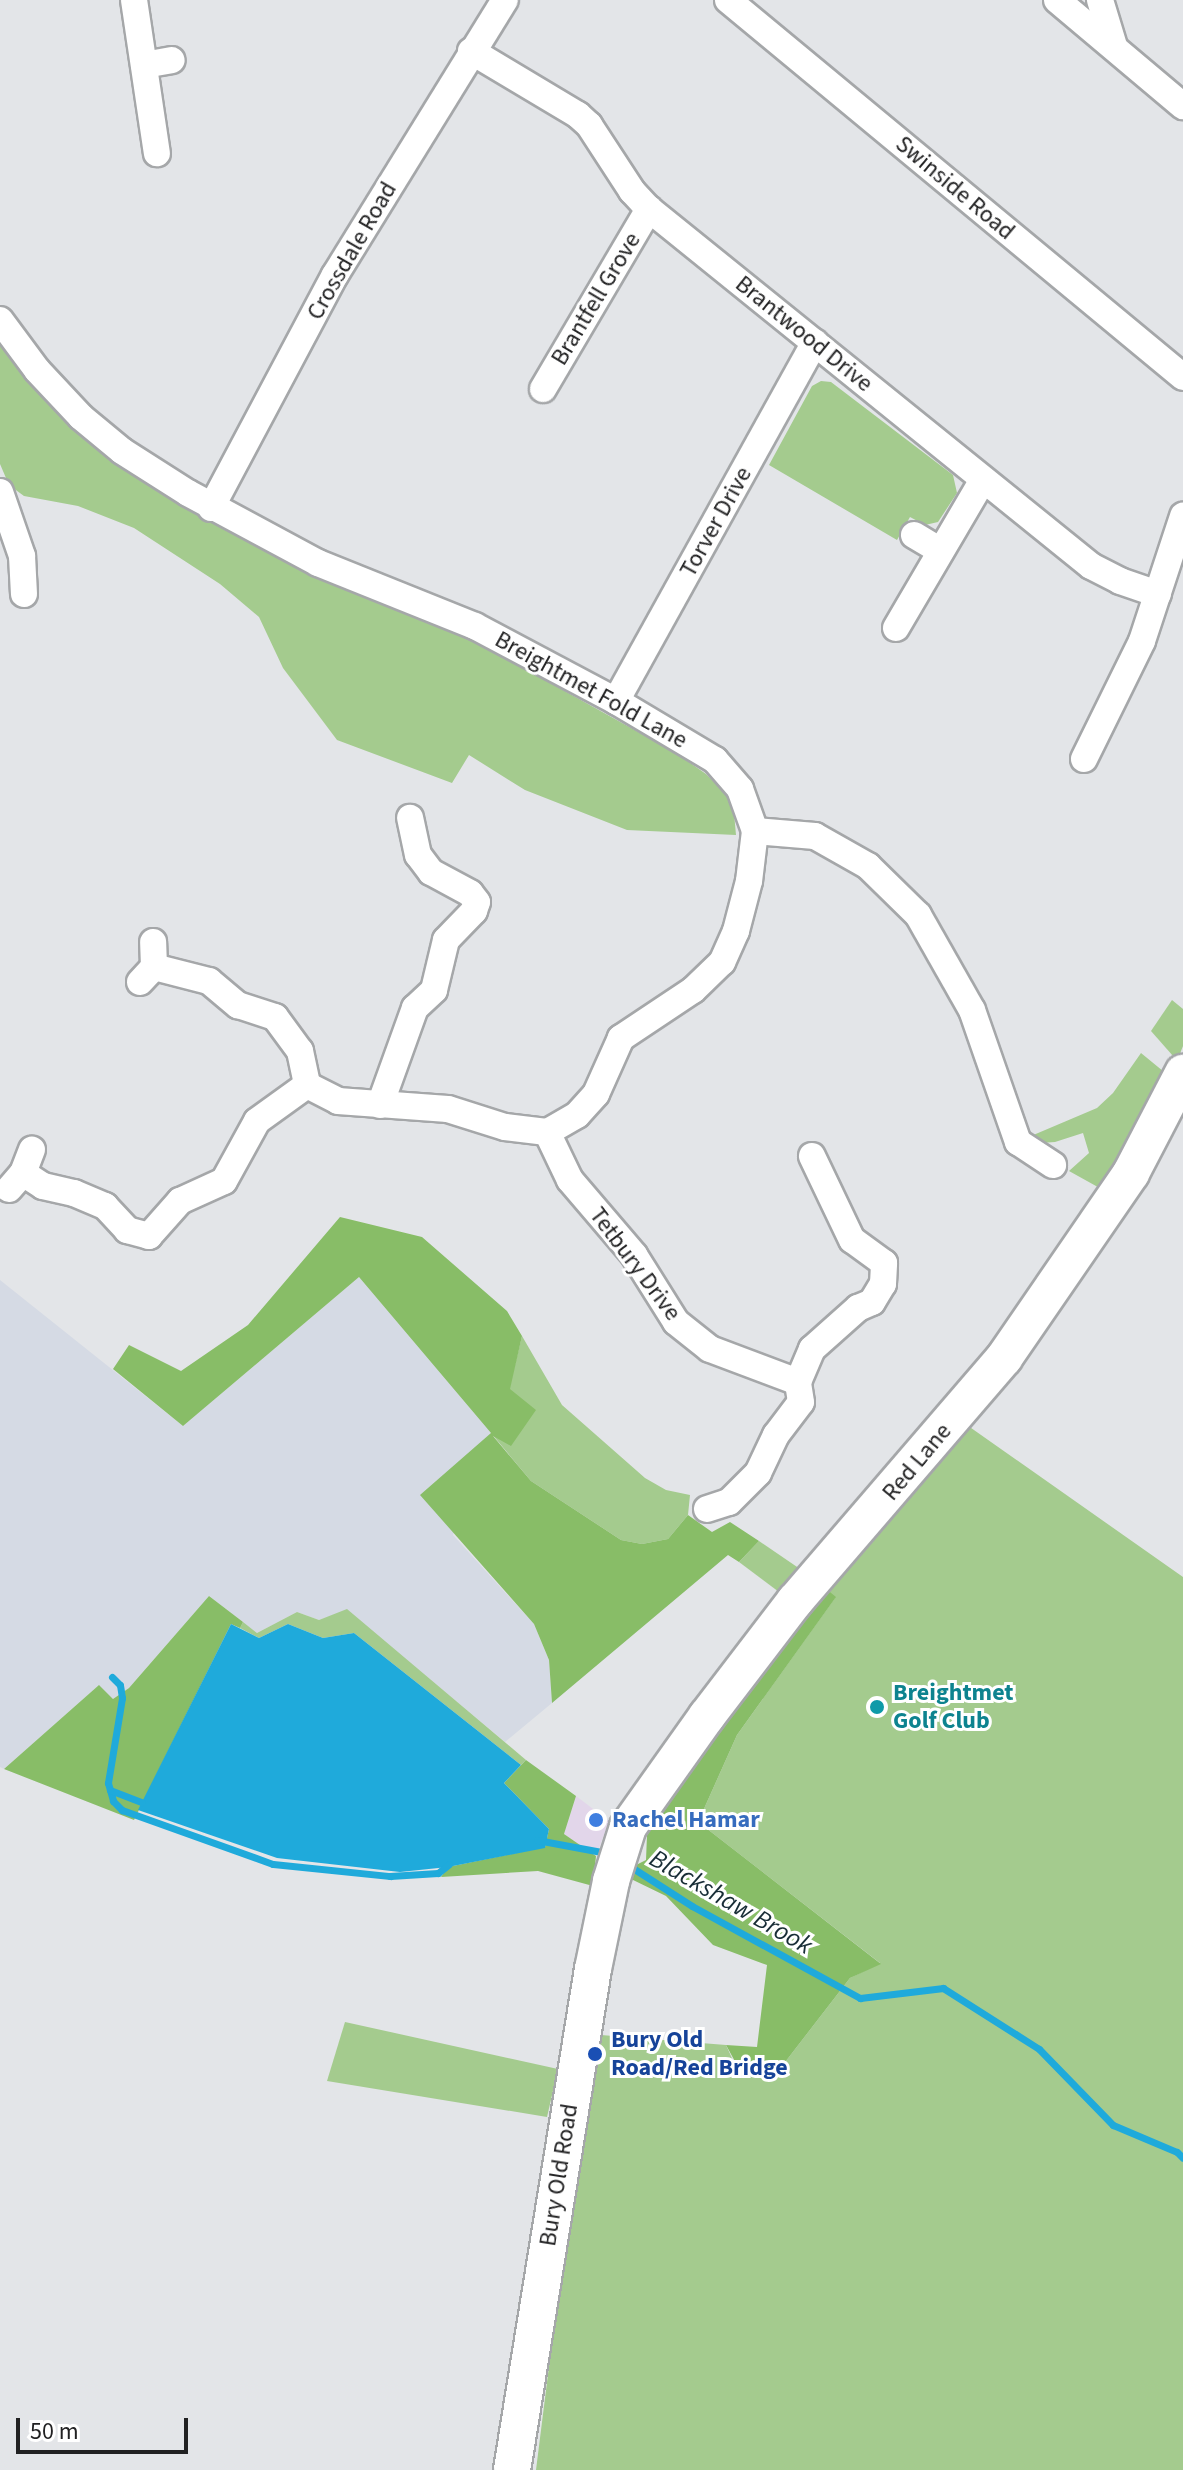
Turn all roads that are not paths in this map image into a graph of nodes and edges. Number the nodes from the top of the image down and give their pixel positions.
1 (134, 0) edge
2 (505, 0) edge
3 (728, 0) edge
4 (1057, 0) edge
5 (1100, 0) edge
6 (1114, 46) junction
7 (471, 51) junction
8 (172, 60) dead end
9 (144, 65) junction
10 (1183, 106) edge
11 (157, 153) dead end
12 (649, 209) junction
13 (0, 320) edge
14 (815, 342) junction
15 (1183, 377) edge
16 (543, 389) dead end
17 (983, 480) junction
18 (0, 492) edge
19 (211, 508) junction
20 (1183, 516) edge
21 (914, 535) dead end
22 (941, 551) junction
23 (24, 594) dead end
24 (1158, 594) junction
25 (896, 628) dead end
26 (616, 701) junction
27 (1083, 759) dead end
28 (406, 814) dead end
29 (755, 831) junction
30 (149, 964) dead end
31 (1183, 1073) edge
32 (307, 1085) junction
33 (380, 1105) junction
34 (547, 1132) junction
35 (808, 1151) dead end
36 (1053, 1165) dead end
37 (21, 1171) dead end
38 (798, 1382) junction
39 (707, 1509) dead end
40 (611, 1881) joint
41 (512, 2470) edge

1 - 9 street
2 - 7 street, Crossdale Road
3 - 15 street, Swinside Road
4 - 6 street
5 - 6 street
6 - 10 street
7 - 12 street, Brantwood Drive
7 - 19 street, Crossdale Road
8 - 9 street
9 - 11 street
12 - 14 street, Brantwood Drive
12 - 16 street, Brantfell Grove
13 - 19 street, Breightmet Fold Lane
14 - 17 street, Brantwood Drive
14 - 26 street, Torver Drive
17 - 22 street
17 - 24 street, Brantwood Drive
18 - 23 street
19 - 26 street, Breightmet Fold Lane
20 - 24 street
21 - 22 street
22 - 25 street
24 - 27 street
26 - 29 street, Breightmet Fold Lane
28 - 33 street
29 - 34 street
29 - 36 street
30 - 32 street
31 - 40 street, Red Lane
32 - 33 street
32 - 37 street
33 - 34 street
34 - 38 street, Tetbury Drive
35 - 38 street
38 - 39 street
40 - 41 street, Bury Old Road

